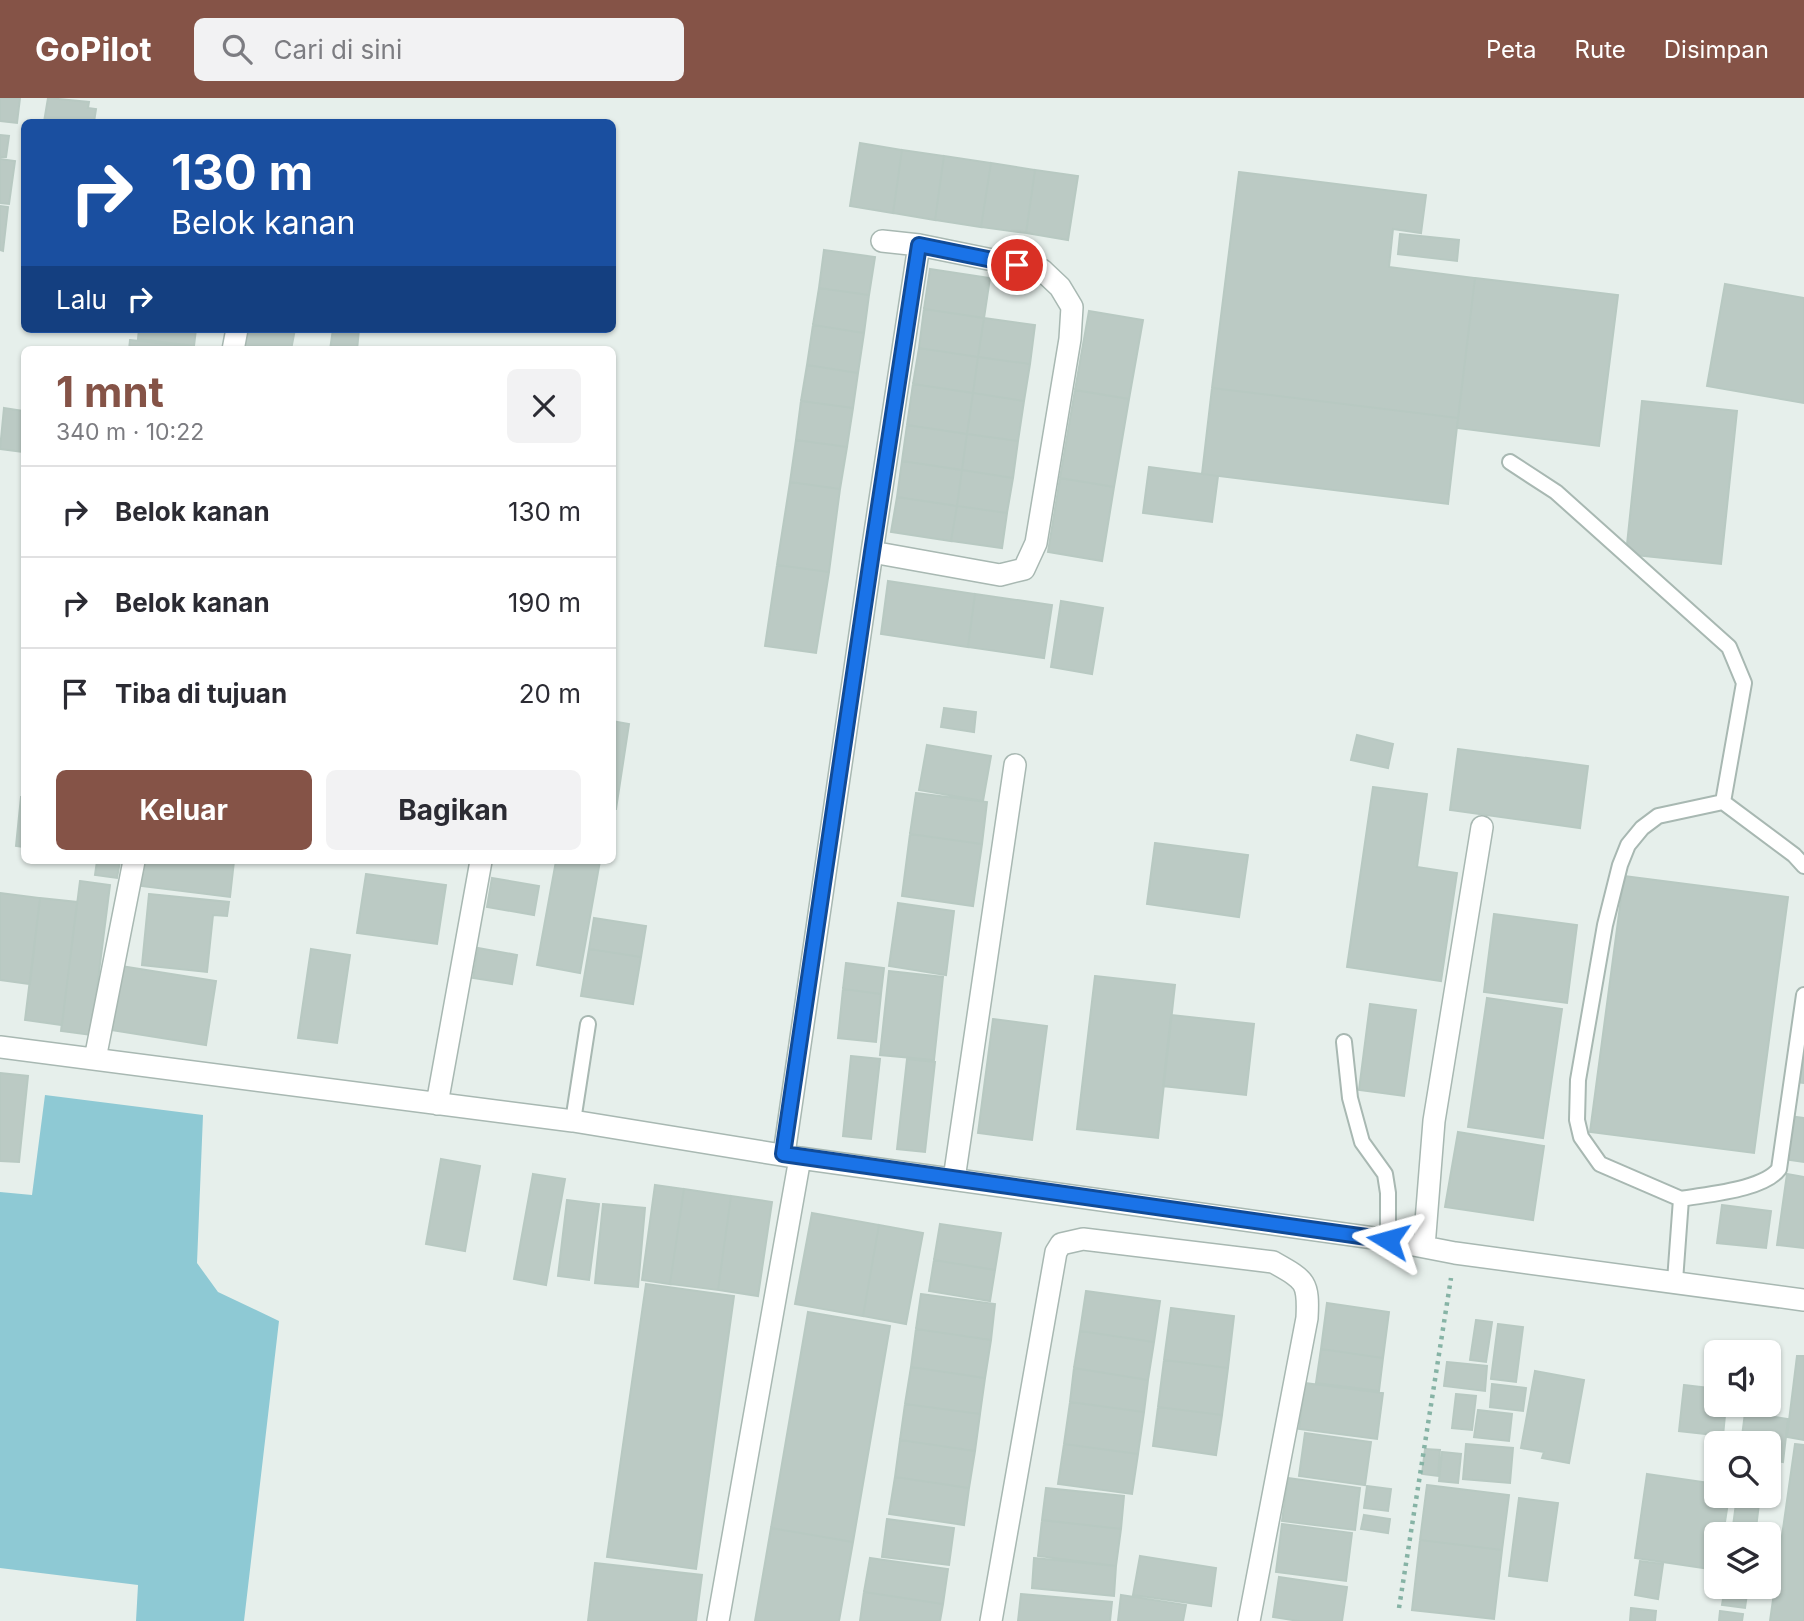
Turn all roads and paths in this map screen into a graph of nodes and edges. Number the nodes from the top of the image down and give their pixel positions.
1 (882, 241) dead end
2 (919, 245) junction
3 (1510, 462) dead end
4 (872, 552) junction
5 (1015, 765) dead end
6 (1723, 802) junction
7 (1482, 827) dead end
8 (133, 864) edge
9 (480, 864) edge
10 (1804, 866) edge
11 (1804, 995) edge
12 (588, 1024) dead end
13 (1344, 1042) dead end
14 (0, 1046) edge
15 (95, 1059) junction
16 (437, 1104) junction
17 (573, 1121) junction
18 (792, 1156) junction
19 (954, 1179) junction
20 (1681, 1199) junction
21 (1388, 1240) junction
22 (1424, 1247) junction
23 (1455, 1253) junction
24 (1675, 1281) junction
25 (1804, 1300) edge
26 (1399, 1608) dead end
27 (719, 1621) edge
28 (991, 1621) edge
29 (1249, 1621) edge

1 - 2 street
2 - 4 street
2 - 4 street
3 - 6 lane
4 - 18 street
5 - 19 street
6 - 10 lane
6 - 20 lane
7 - 22 street
8 - 15 street
9 - 16 street
11 - 20 lane
12 - 17 lane
13 - 21 lane
14 - 15 street
15 - 16 street
16 - 17 street
17 - 18 street
18 - 19 street
18 - 27 street
19 - 21 street
20 - 24 lane
21 - 22 street
22 - 23 street
23 - 24 street
23 - 26 path
24 - 25 street
28 - 29 street

